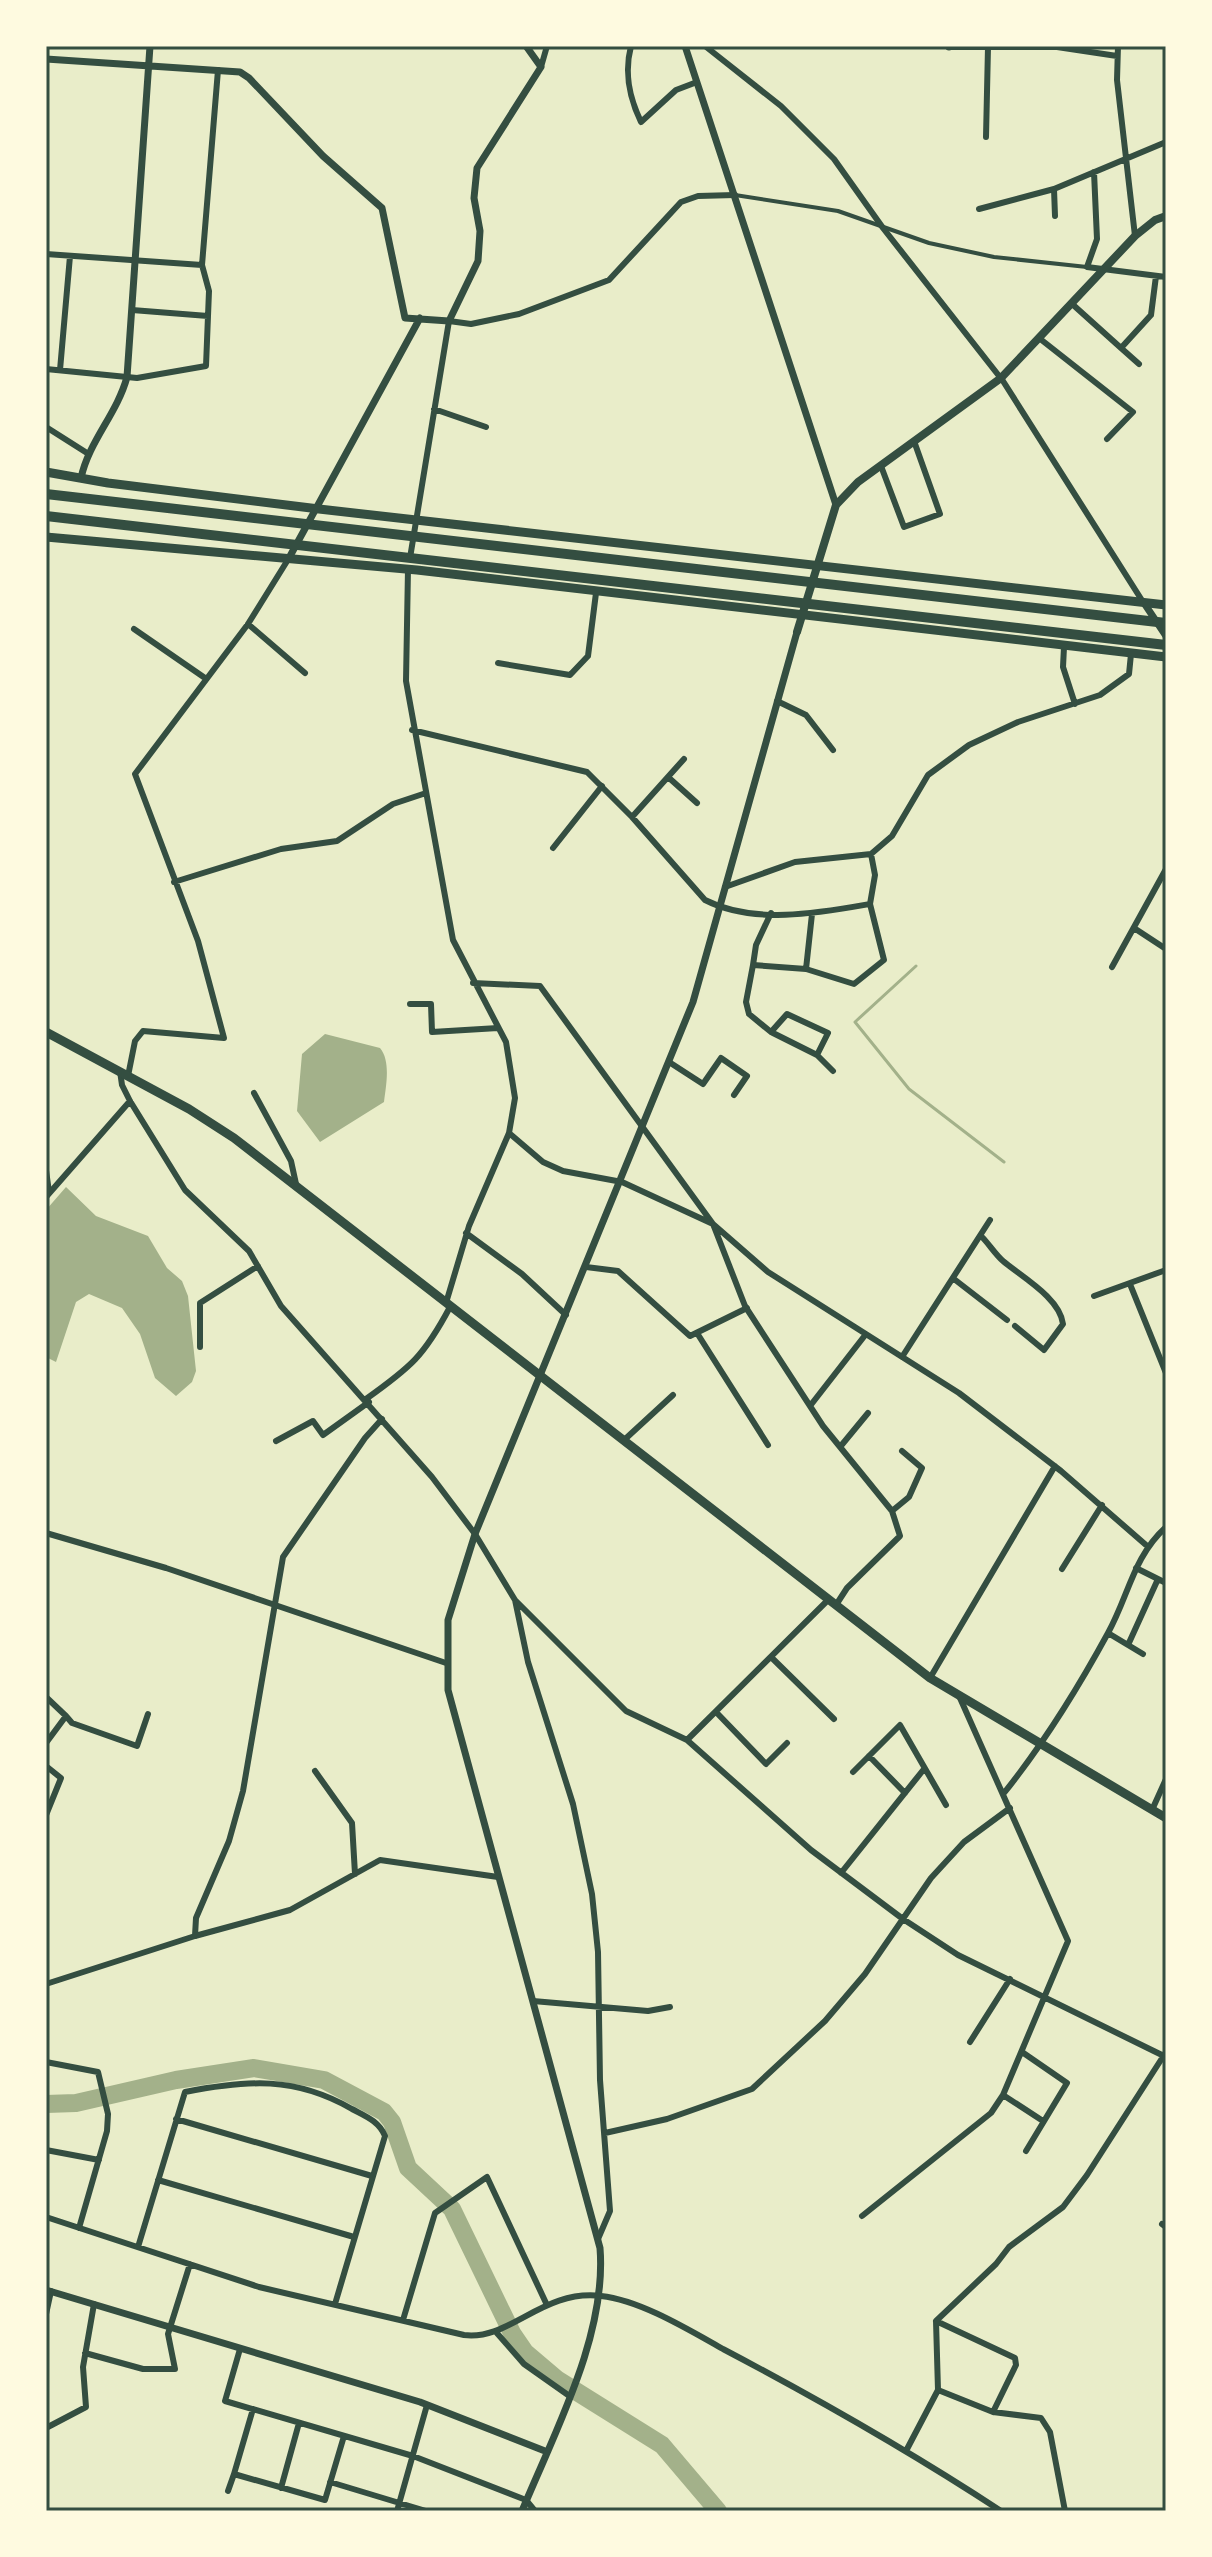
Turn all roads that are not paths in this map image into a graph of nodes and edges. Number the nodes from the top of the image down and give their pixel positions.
1 (150, 46) edge
2 (526, 46) edge
3 (547, 46) edge
4 (631, 46) edge
5 (685, 46) edge
6 (705, 46) edge
7 (949, 46) edge
8 (1118, 46) edge
9 (988, 47) edge
10 (1117, 56) junction
11 (46, 59) edge
12 (148, 67) junction
13 (541, 67) junction
14 (218, 70) junction
15 (697, 82) junction
16 (986, 137) dead end
17 (1166, 142) edge
18 (1126, 160) junction
19 (1094, 172) junction
20 (1054, 189) junction
21 (735, 195) junction
22 (979, 209) dead end
23 (1055, 216) dead end
24 (1166, 216) edge
25 (883, 228) junction
26 (1135, 236) junction
27 (46, 254) edge
28 (70, 256) junction
29 (135, 260) junction
30 (202, 265) junction
31 (1087, 267) junction
32 (1103, 268) junction
33 (1156, 276) junction
34 (1166, 277) edge
35 (1071, 303) junction
36 (132, 310) junction
37 (208, 316) junction
38 (420, 318) junction
39 (449, 321) junction
40 (1039, 338) junction
41 (1121, 348) junction
42 (1139, 364) dead end
43 (46, 369) edge
44 (60, 370) junction
45 (127, 377) junction
46 (1001, 378) junction
47 (434, 409) junction
48 (46, 427) edge
49 (486, 427) dead end
50 (1107, 439) dead end
51 (914, 441) junction
52 (87, 453) junction
53 (881, 466) junction
54 (46, 472) edge
55 (81, 478) junction
56 (46, 494) edge
57 (836, 505) junction
58 (319, 509) junction
59 (46, 516) edge
60 (416, 520) junction
61 (46, 537) edge
62 (289, 558) junction
63 (816, 566) junction
64 (408, 570) junction
65 (596, 593) junction
66 (1144, 603) junction
67 (1166, 605) edge
68 (802, 616) junction
69 (1166, 623) edge
70 (248, 624) junction
71 (134, 629) dead end
72 (797, 632) joint
73 (1166, 636) edge
74 (1166, 645) edge
75 (1064, 647) junction
76 (1131, 654) junction
77 (1166, 657) edge
78 (498, 663) dead end
79 (305, 673) dead end
80 (205, 678) junction
81 (777, 701) junction
82 (1075, 704) junction
83 (412, 730) junction
84 (833, 750) dead end
85 (684, 759) dead end
86 (668, 777) junction
87 (602, 786) junction
88 (426, 793) junction
89 (697, 803) dead end
90 (632, 817) junction
91 (553, 848) dead end
92 (871, 854) junction
93 (1166, 869) edge
94 (174, 882) junction
95 (725, 887) junction
96 (870, 904) junction
97 (720, 908) junction
98 (771, 913) junction
99 (812, 914) junction
100 (1134, 928) junction
101 (1166, 949) edge
102 (753, 965) junction
103 (1112, 967) dead end
104 (806, 969) junction
105 (473, 983) junction
106 (410, 1004) dead end
107 (498, 1028) junction
108 (46, 1032) edge
109 (771, 1032) junction
110 (817, 1055) junction
111 (669, 1062) junction
112 (833, 1071) dead end
113 (124, 1073) junction
114 (254, 1093) dead end
115 (734, 1095) dead end
116 (130, 1101) junction
117 (644, 1124) junction
118 (509, 1133) junction
119 (46, 1163) edge
120 (622, 1182) junction
121 (296, 1187) junction
122 (48, 1195) edge
123 (990, 1220) dead end
124 (713, 1224) junction
125 (466, 1233) junction
126 (982, 1237) junction
127 (258, 1266) junction
128 (586, 1267) junction
129 (1166, 1270) edge
130 (954, 1279) junction
131 (1130, 1284) junction
132 (1094, 1296) dead end
133 (448, 1305) junction
134 (747, 1308) junction
135 (566, 1315) junction
136 (1007, 1320) dead end
137 (1015, 1326) dead end
138 (697, 1333) junction
139 (866, 1334) junction
140 (200, 1347) dead end
141 (902, 1357) junction
142 (1166, 1373) edge
143 (539, 1376) junction
144 (673, 1395) dead end
145 (367, 1400) junction
146 (810, 1406) junction
147 (868, 1413) dead end
148 (382, 1419) junction
149 (276, 1441) dead end
150 (623, 1441) junction
151 (768, 1445) dead end
152 (840, 1447) junction
153 (902, 1451) dead end
154 (1055, 1466) junction
155 (1102, 1505) junction
156 (892, 1511) junction
157 (1166, 1527) edge
158 (46, 1533) edge
159 (475, 1534) junction
160 (1146, 1545) junction
161 (1136, 1568) junction
162 (1062, 1569) dead end
163 (1158, 1579) junction
164 (1166, 1583) edge
165 (515, 1600) junction
166 (832, 1602) junction
167 (274, 1604) junction
168 (1108, 1633) junction
169 (1128, 1645) junction
170 (1143, 1654) dead end
171 (772, 1658) junction
172 (446, 1663) junction
173 (930, 1678) junction
174 (46, 1697) edge
175 (960, 1698) junction
176 (716, 1712) junction
177 (148, 1714) dead end
178 (66, 1716) junction
179 (834, 1719) dead end
180 (687, 1740) junction
181 (46, 1743) edge
182 (787, 1743) dead end
183 (1042, 1747) junction
184 (869, 1756) junction
185 (46, 1766) edge
186 (924, 1769) junction
187 (315, 1771) dead end
188 (853, 1772) dead end
189 (1166, 1779) edge
190 (905, 1793) junction
191 (1004, 1793) junction
192 (946, 1805) dead end
193 (1010, 1808) junction
194 (1152, 1810) junction
195 (46, 1815) edge
196 (1166, 1818) edge
197 (841, 1873) junction
198 (355, 1874) junction
199 (498, 1877) junction
200 (903, 1919) junction
201 (195, 1936) junction
202 (1010, 1979) junction
203 (46, 1984) edge
204 (1044, 1996) junction
205 (533, 2001) junction
206 (670, 2007) dead end
207 (597, 2008) junction
208 (970, 2042) dead end
209 (1022, 2052) junction
210 (1165, 2055) edge
211 (46, 2062) edge
212 (1003, 2095) junction
213 (176, 2119) junction
214 (1043, 2121) junction
215 (605, 2133) junction
216 (46, 2150) edge
217 (1026, 2151) dead end
218 (99, 2160) junction
219 (372, 2176) junction
220 (158, 2180) junction
221 (862, 2216) dead end
222 (46, 2217) edge
223 (79, 2228) junction
224 (354, 2237) junction
225 (598, 2239) junction
226 (138, 2247) junction
227 (190, 2264) junction
228 (48, 2290) edge
229 (600, 2296) junction
230 (546, 2303) junction
231 (94, 2304) junction
232 (335, 2304) junction
233 (46, 2314) edge
234 (403, 2320) junction
235 (936, 2321) junction
236 (170, 2327) junction
237 (496, 2332) junction
238 (240, 2349) junction
239 (85, 2353) junction
240 (938, 2390) junction
241 (569, 2394) junction
242 (427, 2405) junction
243 (253, 2409) junction
244 (993, 2412) junction
245 (299, 2423) junction
246 (46, 2428) edge
247 (344, 2436) junction
248 (545, 2451) junction
249 (906, 2451) junction
250 (413, 2456) junction
251 (234, 2474) junction
252 (330, 2482) junction
253 (281, 2488) junction
254 (228, 2491) dead end
255 (325, 2500) junction
256 (526, 2500) junction
257 (400, 2501) junction
258 (322, 2511) edge
259 (397, 2511) edge
260 (426, 2511) edge
261 (522, 2511) edge
262 (535, 2511) edge
263 (1001, 2511) edge
264 (1065, 2511) edge

1 - 12 street
2 - 13 street
3 - 13 street
4 - 15 street
5 - 15 street
6 - 25 street
7 - 9 street
8 - 10 street
9 - 10 street
9 - 16 street
10 - 18 street
11 - 12 street
12 - 14 street
12 - 29 street
13 - 39 street
14 - 30 street
14 - 38 street
15 - 21 street
17 - 18 street
18 - 19 street
18 - 26 street
19 - 20 street
19 - 31 street
20 - 22 street
20 - 23 street
21 - 25 street
21 - 39 street
21 - 57 street
24 - 26 main road
25 - 31 street
25 - 46 street
26 - 32 main road
27 - 28 street
28 - 29 street
28 - 44 street
29 - 30 street
29 - 36 street
30 - 37 street
31 - 32 street
32 - 33 street
32 - 35 main road
33 - 34 street
33 - 41 street
35 - 40 main road
35 - 41 street
36 - 37 street
36 - 45 street
37 - 45 street
38 - 39 street
38 - 58 street
39 - 47 street
40 - 46 main road
40 - 50 street
41 - 42 street
43 - 44 street
44 - 45 street
45 - 52 street
46 - 51 main road
46 - 66 street
47 - 49 street
47 - 60 street
48 - 52 street
51 - 53 main road
51 - 53 street
52 - 55 street
53 - 57 main road
54 - 55 main road
55 - 58 main road
56 - 69 highway
57 - 63 main road
58 - 60 main road
58 - 62 street
59 - 74 highway
60 - 63 main road
60 - 64 street
61 - 62 main road
62 - 64 main road
62 - 70 street
63 - 66 main road
63 - 68 main road
64 - 65 main road
64 - 83 street
65 - 68 main road
65 - 78 street
66 - 67 main road
66 - 73 street
68 - 72 main road
68 - 75 main road
70 - 79 street
70 - 80 street
71 - 80 street
72 - 81 street
75 - 76 main road
75 - 82 street
76 - 77 main road
76 - 82 street
80 - 94 street
81 - 84 street
81 - 95 street
82 - 92 street
83 - 87 street
83 - 88 street
85 - 86 street
86 - 89 street
86 - 90 street
87 - 90 street
87 - 91 street
88 - 94 street
88 - 105 street
90 - 97 street
92 - 95 street
92 - 96 street
93 - 100 street
94 - 113 street
95 - 97 street
96 - 99 street
96 - 104 street
97 - 98 street
97 - 111 street
98 - 99 street
98 - 102 street
99 - 104 street
100 - 101 street
100 - 103 street
102 - 104 street
102 - 109 street
105 - 107 street
105 - 117 street
106 - 107 street
107 - 118 street
108 - 113 main road
109 - 110 street
109 - 110 street
110 - 112 street
111 - 115 street
111 - 117 street
113 - 116 street
113 - 121 main road
114 - 121 street
116 - 122 street
116 - 127 street
117 - 120 street
117 - 124 street
118 - 120 street
118 - 125 street
119 - 122 street
120 - 124 street
120 - 128 street
121 - 133 main road
123 - 126 street
124 - 134 street
124 - 139 street
125 - 133 street
125 - 135 street
126 - 130 street
126 - 137 street
127 - 140 street
127 - 145 street
128 - 135 street
128 - 138 street
129 - 131 street
130 - 136 street
130 - 141 street
131 - 132 street
131 - 142 street
133 - 143 main road
133 - 145 street
134 - 138 street
134 - 146 street
135 - 143 street
138 - 151 street
139 - 141 street
139 - 146 street
141 - 154 street
143 - 150 main road
143 - 159 street
144 - 150 street
145 - 148 street
145 - 149 street
146 - 152 street
147 - 152 street
148 - 159 street
148 - 167 street
150 - 166 main road
152 - 156 street
153 - 156 street
154 - 155 street
154 - 173 street
155 - 160 street
155 - 162 street
156 - 166 street
157 - 160 street
158 - 167 street
159 - 165 street
159 - 172 street
160 - 161 street
161 - 163 street
161 - 168 street
163 - 164 street
163 - 169 street
165 - 180 street
165 - 207 street
166 - 171 street
166 - 173 main road
167 - 172 street
167 - 201 street
168 - 169 street
168 - 183 street
169 - 170 street
171 - 176 street
171 - 179 street
172 - 199 street
173 - 175 main road
174 - 178 street
175 - 183 main road
175 - 191 street
176 - 180 street
176 - 182 street
177 - 178 street
178 - 181 street
180 - 197 street
183 - 191 street
183 - 194 main road
184 - 186 street
184 - 188 street
184 - 190 street
185 - 195 street
186 - 190 street
186 - 192 street
187 - 198 street
189 - 194 street
190 - 197 street
191 - 193 street
193 - 200 street
193 - 204 street
194 - 196 main road
197 - 200 street
198 - 199 street
198 - 201 street
199 - 205 street
200 - 202 street
200 - 215 street
201 - 203 street
202 - 204 street
202 - 208 street
204 - 209 street
204 - 210 street
205 - 207 street
205 - 225 street
206 - 207 street
207 - 215 street
209 - 212 street
209 - 214 street
210 - 235 street
211 - 218 street
212 - 214 street
212 - 221 street
213 - 219 street
213 - 219 street
213 - 220 street
214 - 217 street
215 - 225 street
216 - 218 street
218 - 223 street
219 - 224 street
220 - 224 street
220 - 226 street
222 - 223 street
223 - 226 street
224 - 232 street
225 - 229 street
226 - 227 street
227 - 232 street
227 - 236 street
228 - 231 street
228 - 233 street
229 - 230 street
229 - 241 street
229 - 249 street
230 - 234 street
230 - 237 street
231 - 236 street
231 - 239 street
232 - 234 street
234 - 237 street
235 - 240 street
235 - 244 street
236 - 238 street
236 - 239 street
237 - 241 street
238 - 242 street
238 - 243 street
239 - 246 street
240 - 244 street
240 - 249 street
241 - 248 street
242 - 248 street
242 - 250 street
243 - 245 street
243 - 251 street
244 - 264 street
245 - 247 street
245 - 253 street
247 - 250 street
247 - 252 street
248 - 256 street
249 - 263 street
250 - 256 street
250 - 257 street
251 - 253 street
251 - 254 street
252 - 255 street
252 - 257 street
253 - 255 street
255 - 258 street
256 - 261 street
256 - 262 street
257 - 259 street
257 - 260 street

